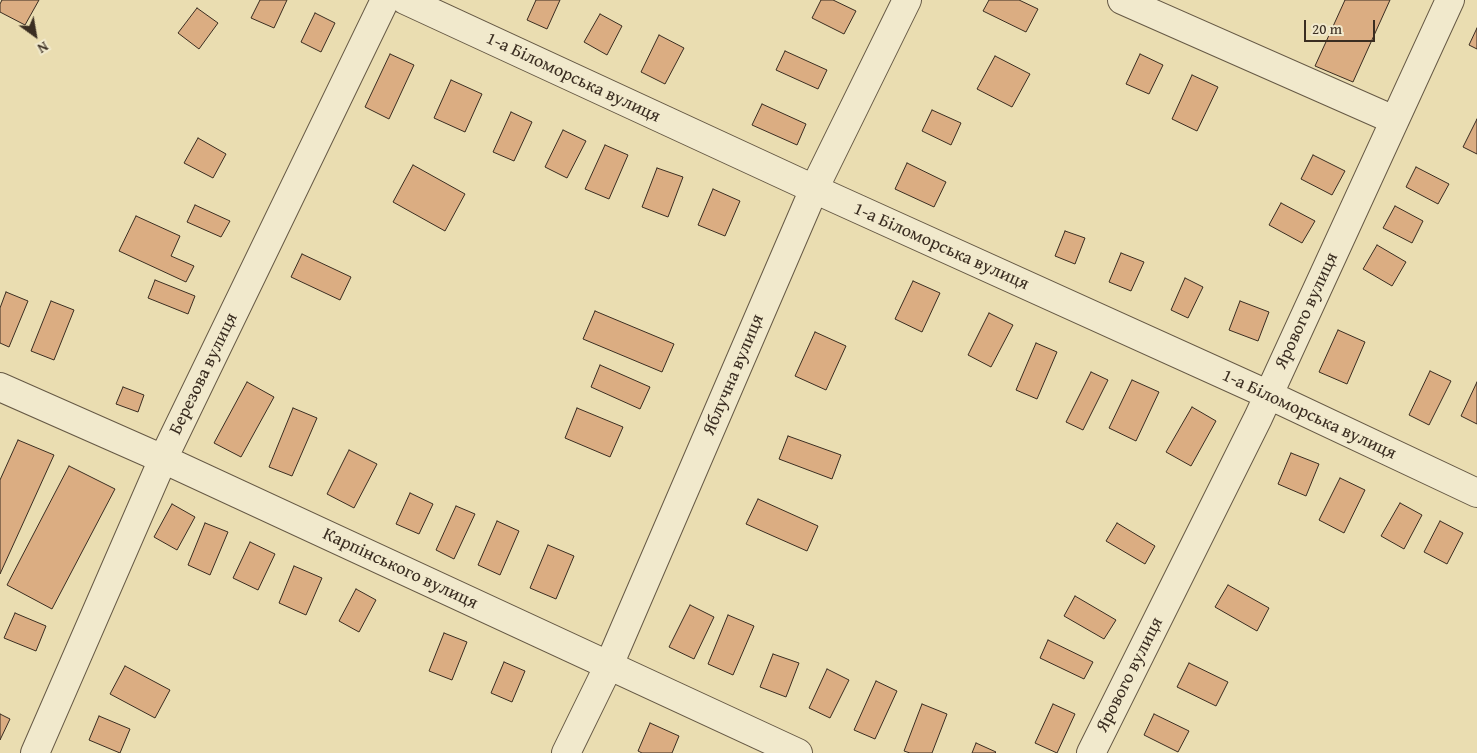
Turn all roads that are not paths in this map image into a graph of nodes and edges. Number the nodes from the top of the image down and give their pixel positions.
1 (385, 0) edge
2 (405, 0) edge
3 (907, 0) edge
4 (1122, 0) edge
5 (1450, 0) edge
6 (1394, 120) junction
7 (814, 189) junction
8 (0, 387) edge
9 (1269, 395) junction
10 (163, 459) junction
11 (1477, 494) edge
12 (609, 666) junction
13 (35, 753) edge
14 (566, 753) edge
15 (798, 753) edge
16 (1091, 753) edge

1 - 10 street, Березова вулиця
2 - 7 street, 1-а Біломорська вулиця
3 - 7 street, Яблучна вулиця
4 - 6 street
5 - 6 street, Ярового вулиця
6 - 9 street, Ярового вулиця
7 - 9 street, 1-а Біломорська вулиця
7 - 12 street, Яблучна вулиця
8 - 10 street, Карпінського вулиця
9 - 11 street, 1-а Біломорська вулиця
9 - 16 street, Ярового вулиця
10 - 12 street, Карпінського вулиця
10 - 13 street, Березова вулиця
12 - 14 street, Яблучна вулиця
12 - 15 street, Карпінського вулиця

